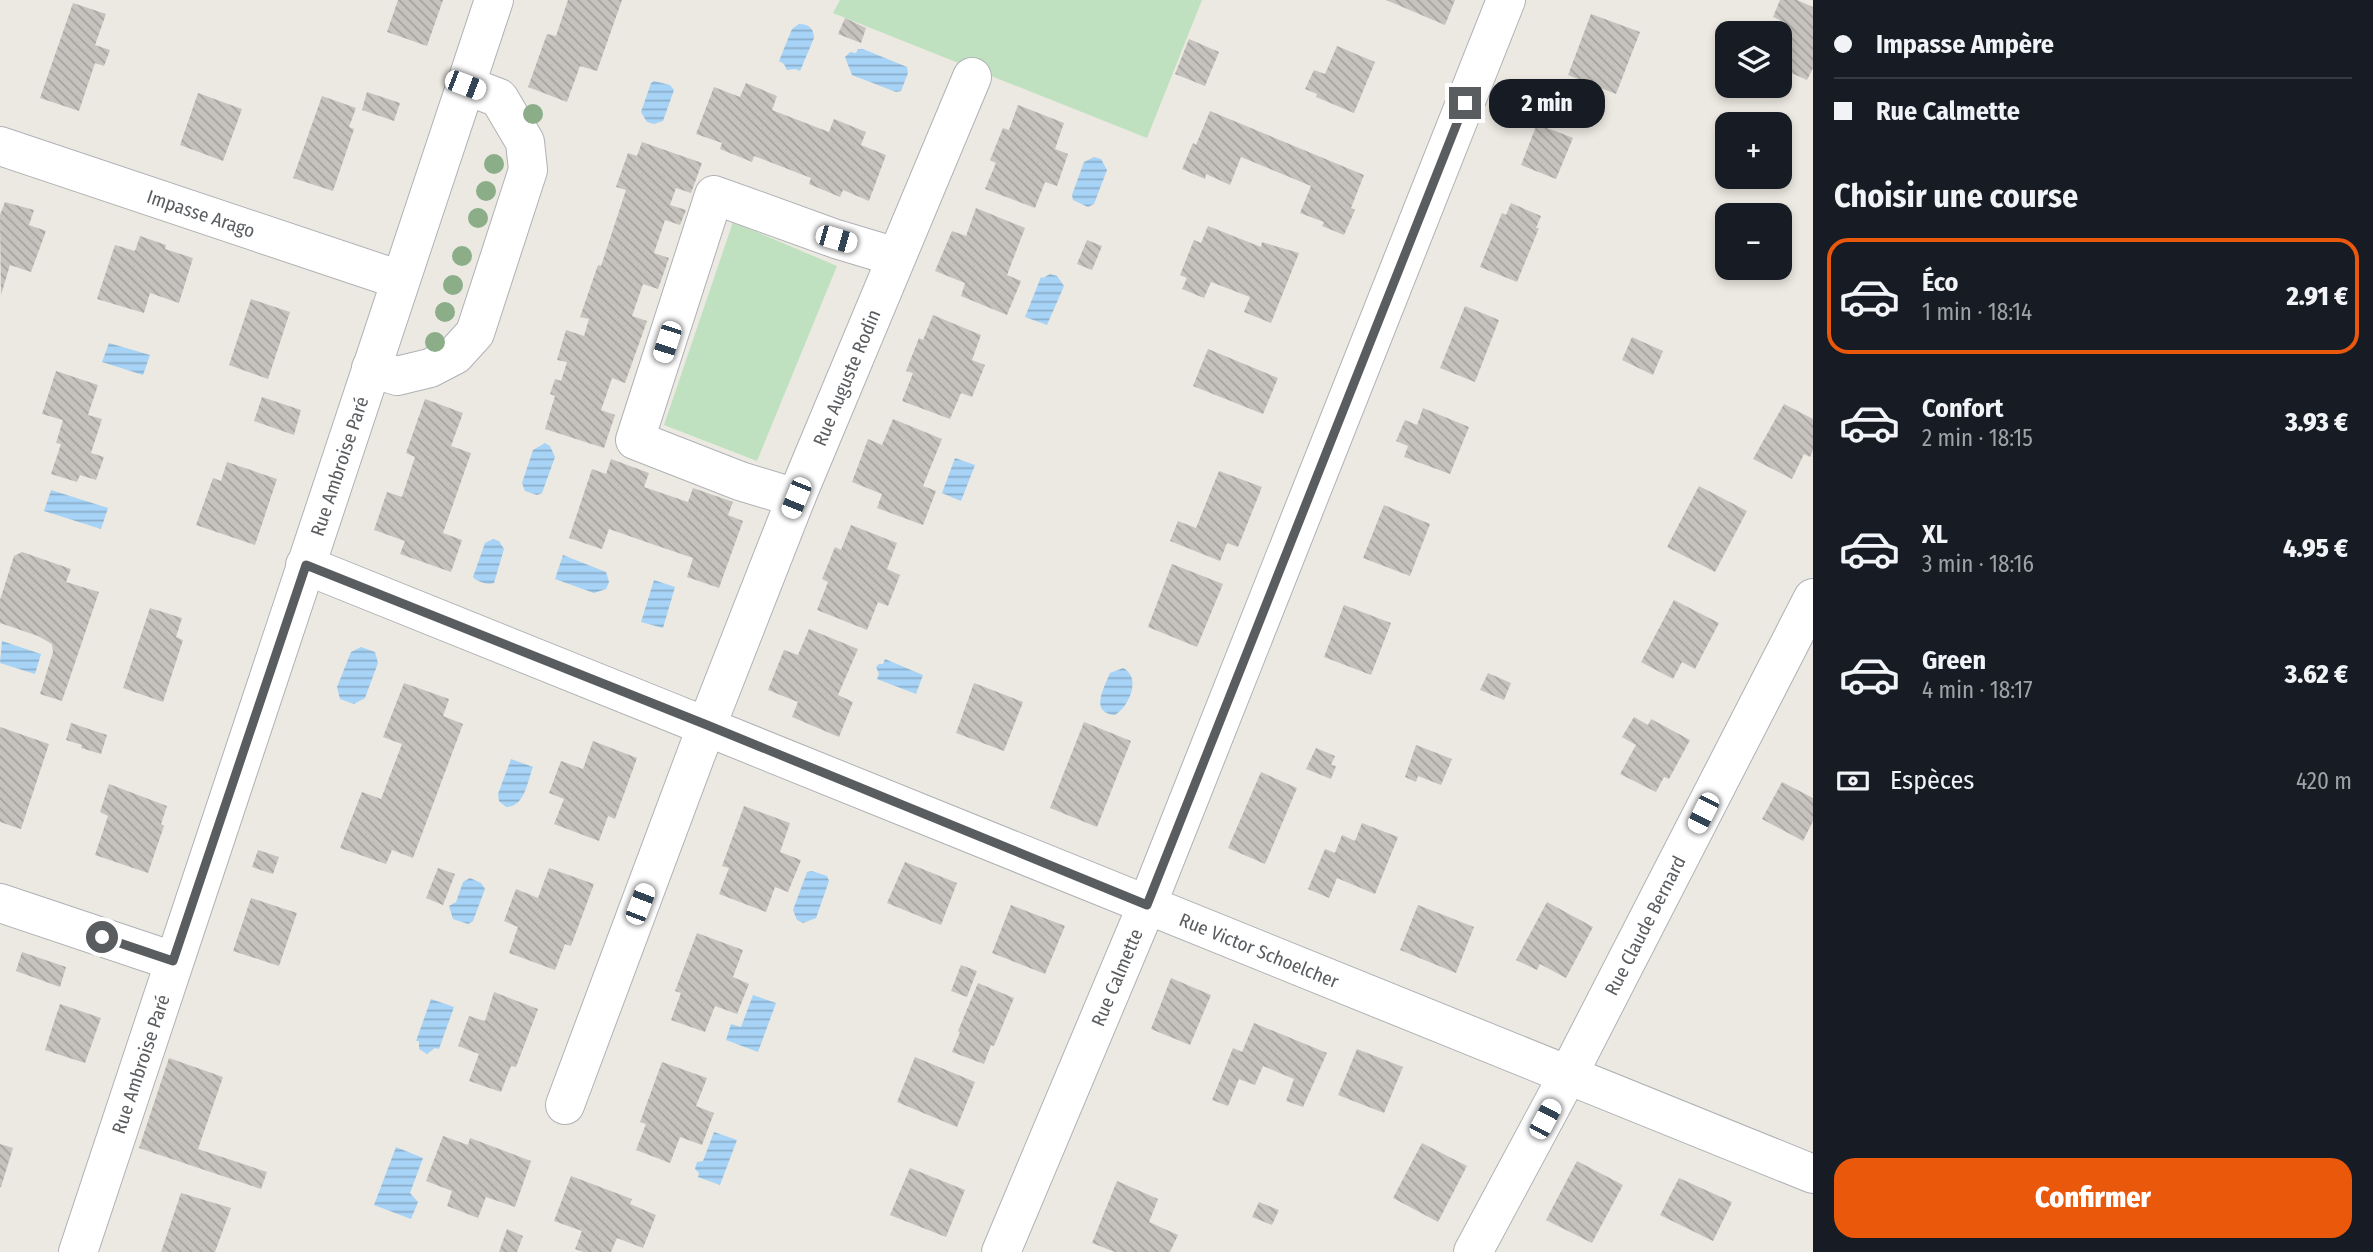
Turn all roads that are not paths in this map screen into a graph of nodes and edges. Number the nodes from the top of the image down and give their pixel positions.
1 (494, 0) edge
2 (1506, 0) edge
3 (972, 77) dead end
4 (465, 85) junction
5 (0, 146) edge
6 (896, 257) junction
7 (400, 280) junction
8 (371, 368) junction
9 (796, 498) junction
10 (306, 565) junction
11 (1813, 598) edge
12 (707, 725) junction
13 (0, 903) edge
14 (1147, 905) junction
15 (173, 961) junction
16 (1568, 1075) junction
17 (565, 1105) dead end
18 (1813, 1174) edge
19 (78, 1252) edge
20 (1001, 1252) edge
21 (1473, 1252) edge

1 - 4 street, Rue Ambroise Paré
2 - 14 street, Rue Calmette
3 - 6 street, Rue Auguste Rodin
4 - 7 street, Rue Ambroise Paré
4 - 8 street
5 - 7 street, Impasse Arago
6 - 9 street, Rue Auguste Rodin
6 - 9 street
7 - 8 street, Rue Ambroise Paré
8 - 10 street, Rue Ambroise Paré
9 - 12 street, Rue Auguste Rodin
10 - 12 street, Rue Victor Schoelcher
10 - 15 street, Rue Ambroise Paré
11 - 16 street, Rue Claude Bernard
12 - 14 street, Rue Victor Schoelcher
12 - 17 street
13 - 15 street
14 - 16 street, Rue Victor Schoelcher
14 - 20 street, Rue Calmette
15 - 19 street, Rue Ambroise Paré
16 - 18 street, Rue Victor Schoelcher
16 - 21 street, Rue Claude Bernard

